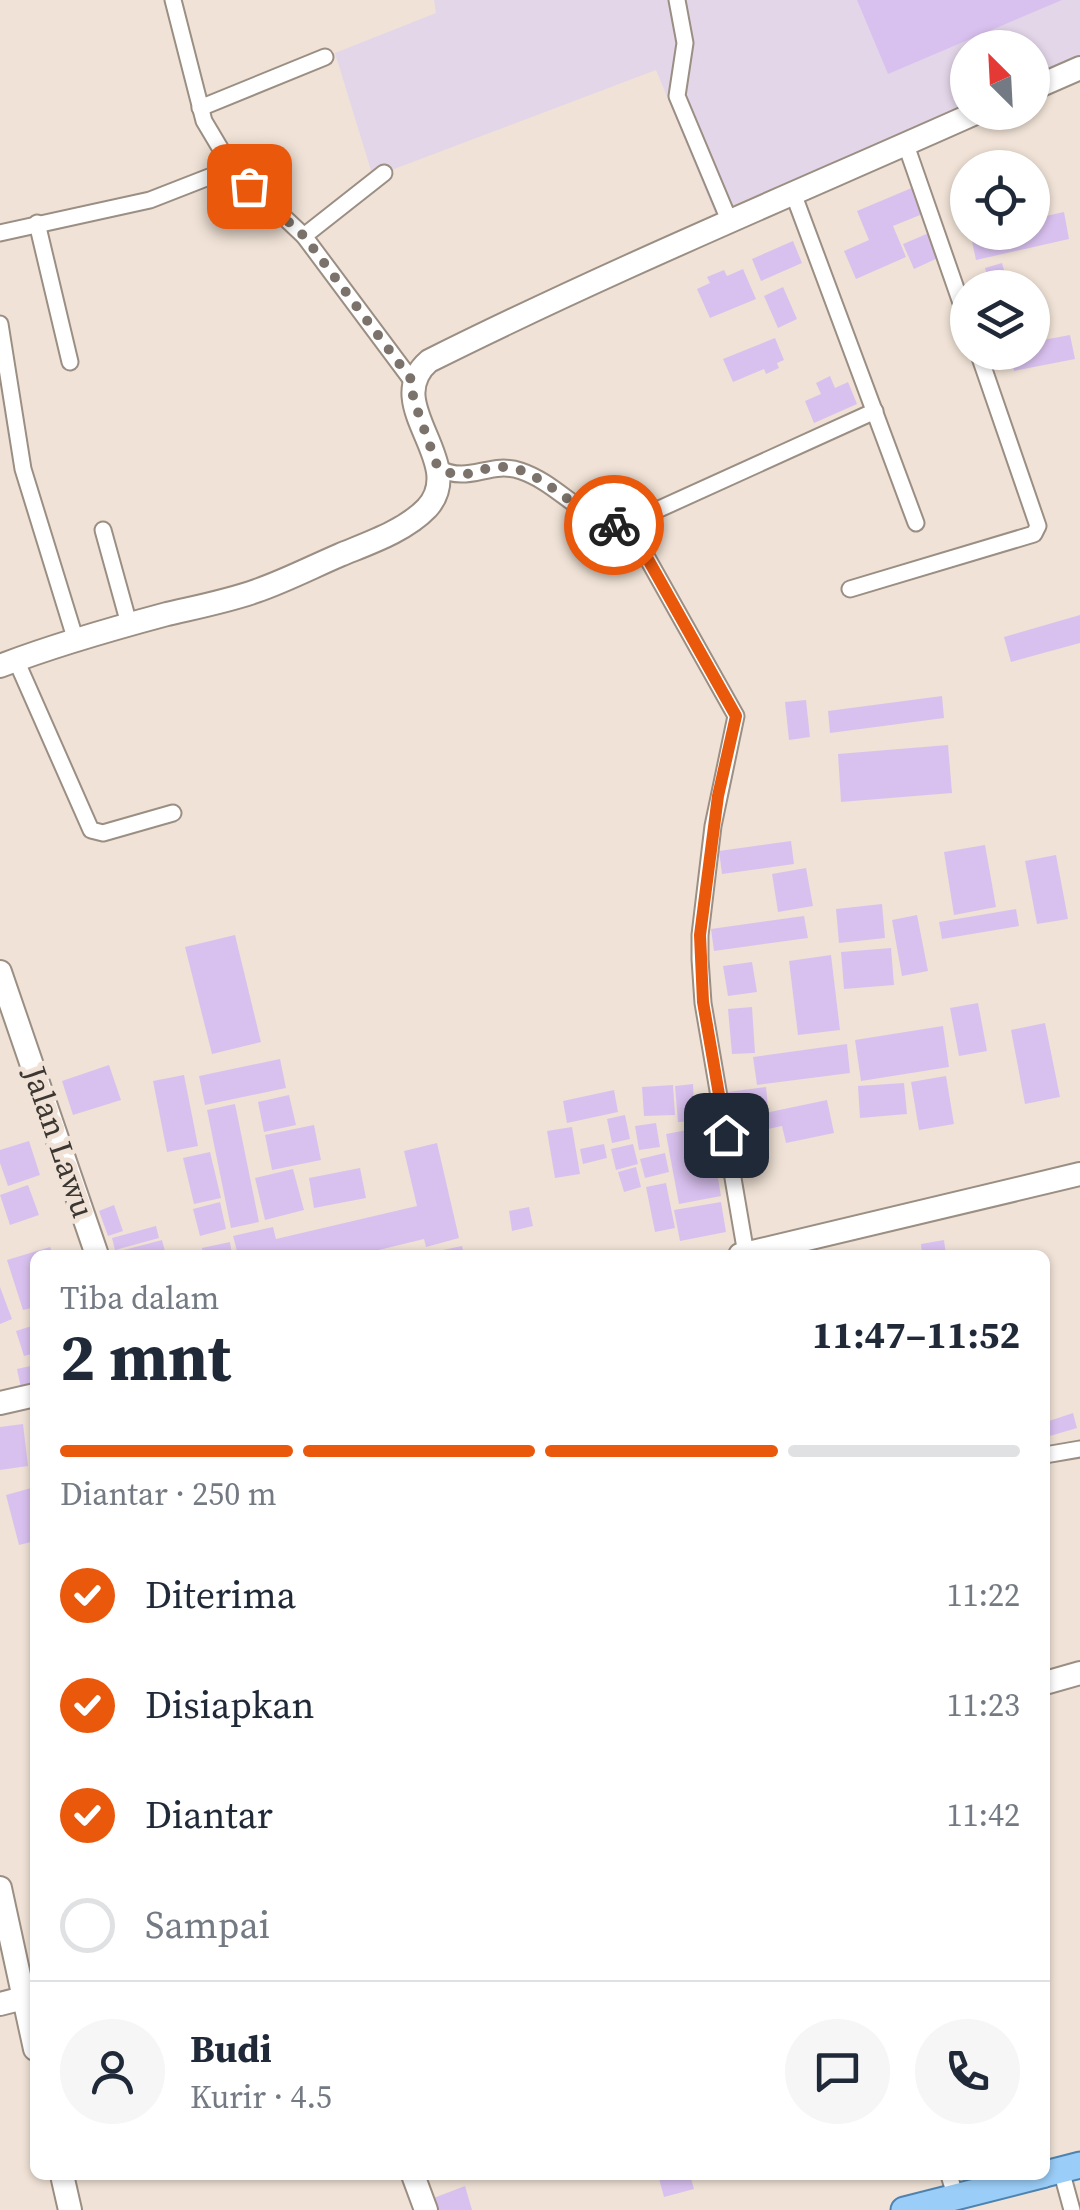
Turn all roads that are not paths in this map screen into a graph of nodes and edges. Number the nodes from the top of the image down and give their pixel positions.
1 (174, 0) edge
2 (677, 0) edge
3 (325, 58) dead end
4 (1080, 68) edge
5 (1050, 80) edge
6 (200, 108) junction
7 (950, 124) edge
8 (906, 144) junction
9 (232, 168) junction
10 (384, 174) dead end
11 (793, 193) junction
12 (730, 220) junction
13 (37, 222) junction
14 (0, 233) edge
15 (304, 236) junction
16 (950, 271) edge
17 (0, 324) edge
18 (70, 362) dead end
19 (984, 370) edge
20 (413, 382) junction
21 (875, 411) junction
22 (438, 468) junction
23 (638, 516) junction
24 (916, 523) dead end
25 (102, 530) dead end
26 (850, 589) dead end
27 (129, 624) junction
28 (76, 641) junction
29 (8, 663) edge
30 (172, 814) dead end
31 (0, 972) edge
32 (1080, 1174) edge
33 (95, 1250) edge
34 (742, 1250) edge
35 (781, 1250) edge
36 (30, 1396) edge
37 (0, 1403) edge
38 (1080, 1449) edge
39 (1050, 1454) edge
40 (1080, 1672) edge
41 (1050, 1681) edge
42 (0, 1888) edge
43 (30, 1997) edge
44 (0, 2004) edge
45 (1057, 2171) edge
46 (63, 2180) edge
47 (415, 2180) edge
48 (994, 2180) edge
49 (952, 2186) edge
50 (70, 2210) edge
51 (426, 2210) edge
52 (904, 2210) edge
53 (1072, 2210) edge

1 - 6 street
2 - 12 street
3 - 6 street
4 - 5 main road
6 - 9 street
7 - 8 main road
8 - 11 main road
8 - 16 street
9 - 13 street
9 - 15 street
10 - 15 street
11 - 12 main road
11 - 21 street
12 - 20 main road
13 - 14 street
13 - 18 street
15 - 20 street
17 - 28 street
19 - 26 street
20 - 22 main road
21 - 23 street
21 - 24 street
22 - 23 street
22 - 27 main road
23 - 34 street
25 - 27 street
27 - 28 main road
28 - 29 main road
29 - 30 street
31 - 33 main road, Jalan Lawu
32 - 35 main road
36 - 37 main road
38 - 39 street
40 - 41 main road
42 - 43 main road
43 - 44 main road
45 - 53 street
46 - 50 main road
47 - 51 main road
48 - 49 main road
49 - 52 main road

